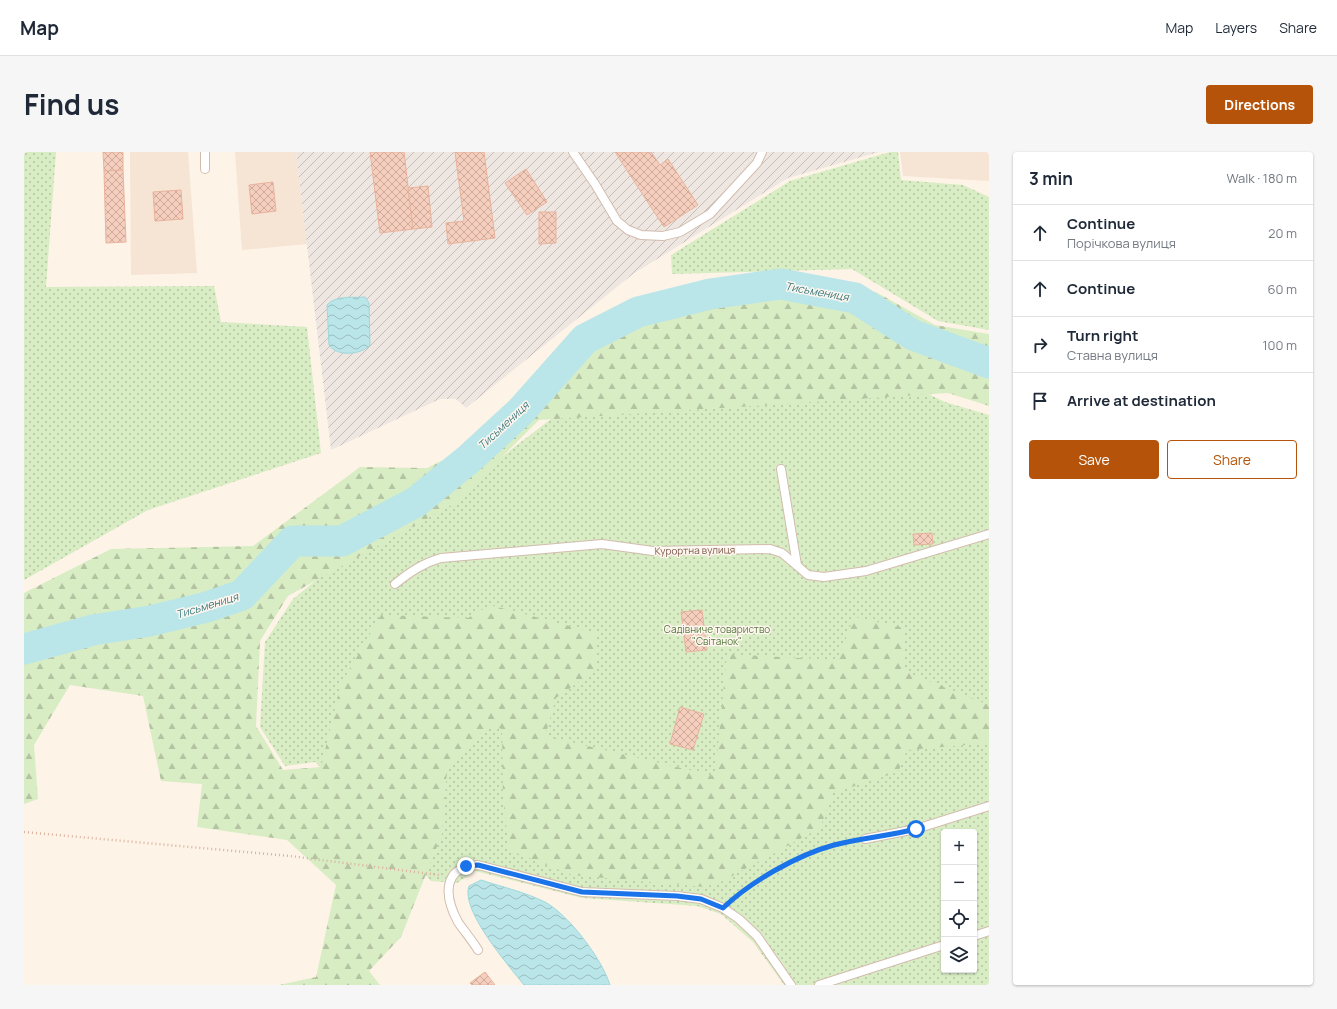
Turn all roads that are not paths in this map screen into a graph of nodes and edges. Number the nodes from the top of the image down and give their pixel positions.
1 (205, 152) edge
2 (573, 152) edge
3 (762, 152) edge
4 (205, 169) dead end
5 (781, 469) dead end
6 (989, 534) edge
7 (797, 565) junction
8 (395, 584) dead end
9 (989, 806) edge
10 (865, 839) road end
11 (989, 931) edge
12 (977, 935) edge
13 (941, 946) edge
14 (478, 950) dead end
15 (791, 985) edge
16 (819, 985) edge

1 - 4 lane
2 - 3 lane
5 - 7 lane
6 - 7 lane, Курортна вулиця
7 - 8 lane, Курортна вулиця
9 - 10 lane
11 - 12 lane
13 - 16 lane
14 - 15 lane

